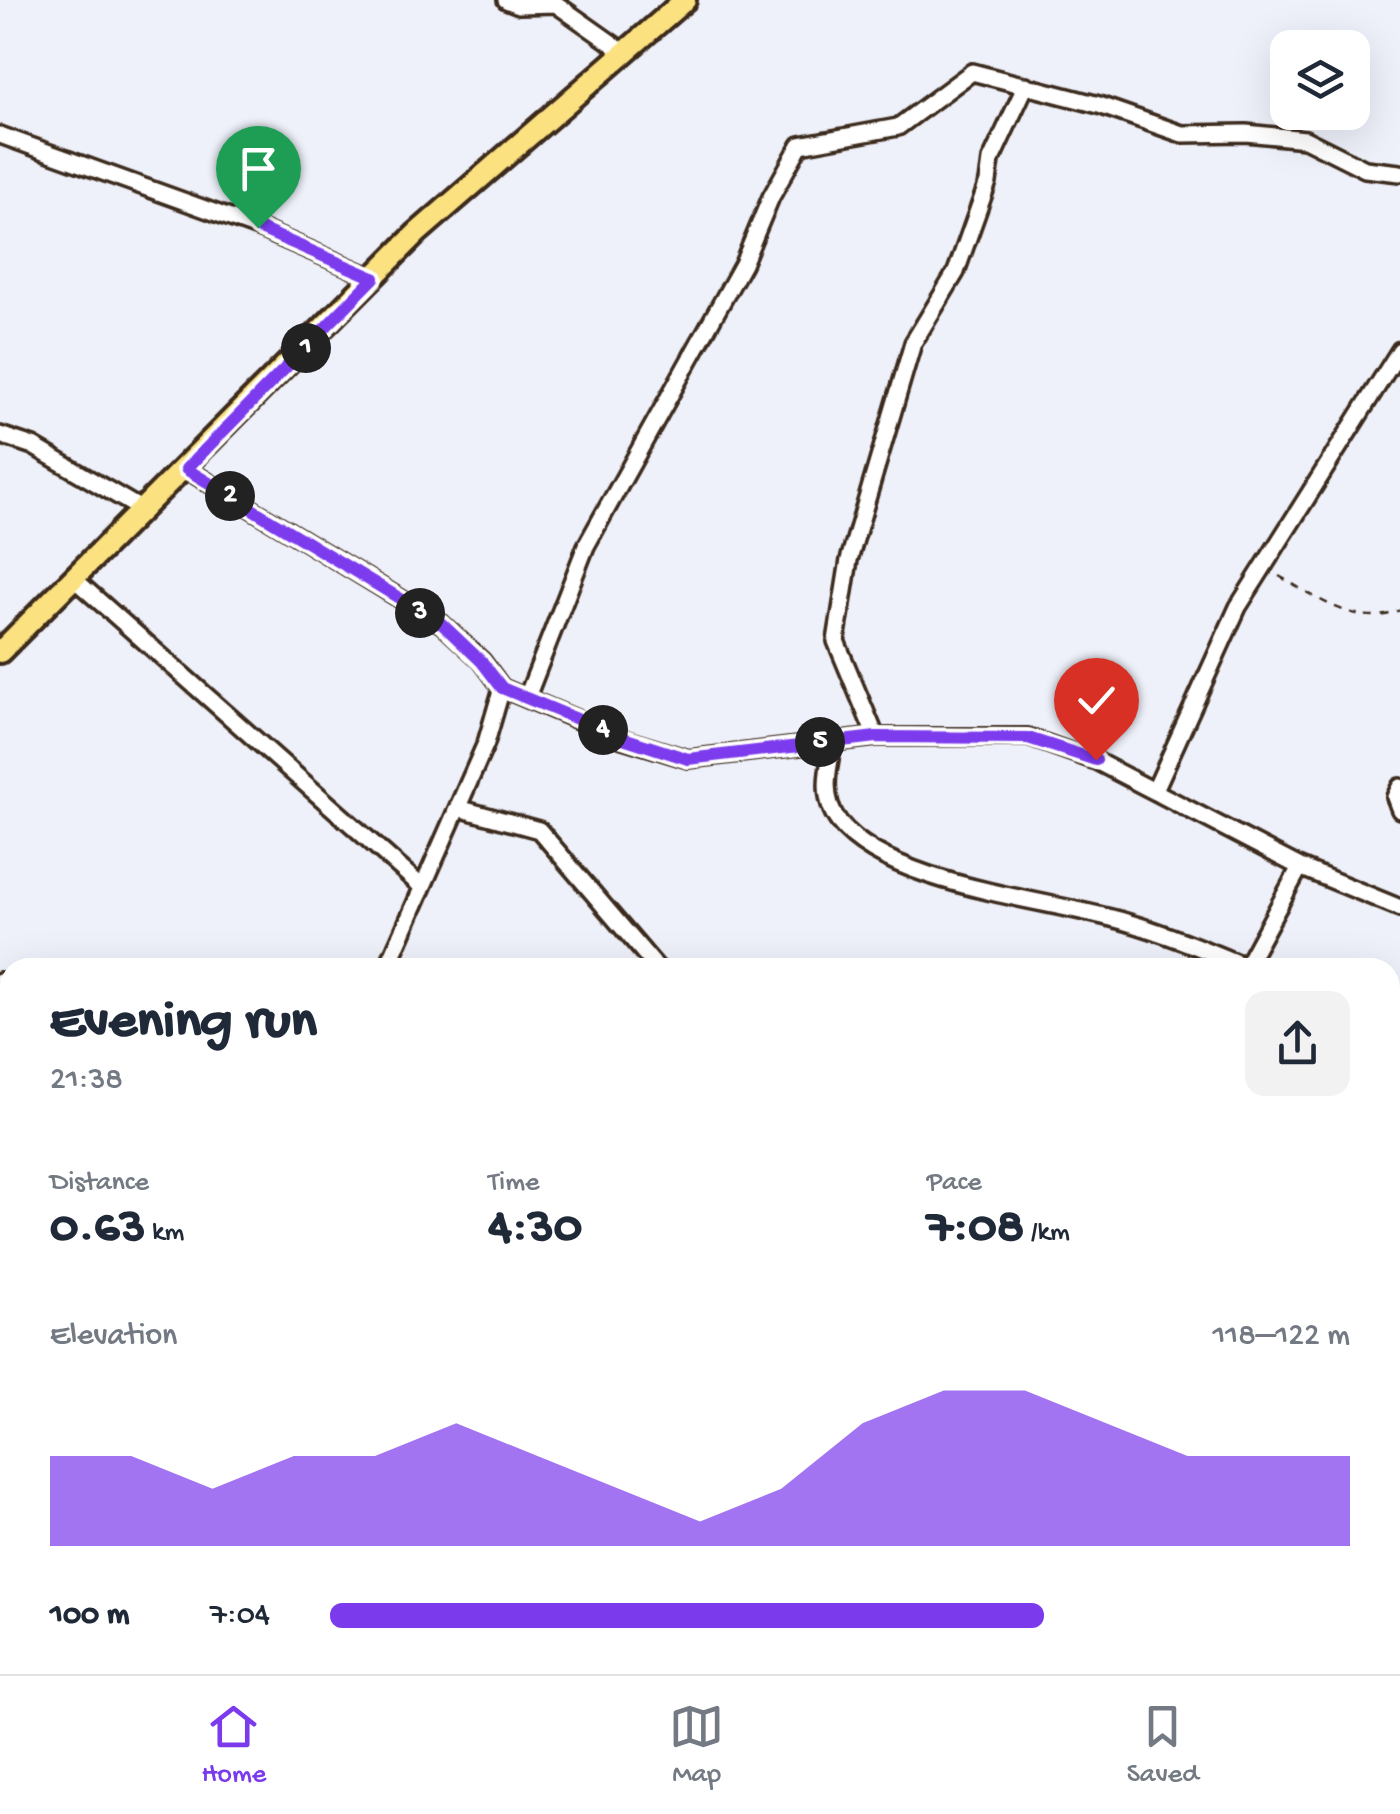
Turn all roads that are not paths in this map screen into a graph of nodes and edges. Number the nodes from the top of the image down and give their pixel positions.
1 (506, 0) edge
2 (686, 0) edge
3 (624, 52) junction
4 (1026, 85) junction
5 (0, 136) edge
6 (1400, 174) edge
7 (374, 278) junction
8 (1400, 350) edge
9 (0, 435) edge
10 (186, 469) junction
11 (144, 511) junction
12 (73, 578) junction
13 (0, 652) edge
14 (502, 688) junction
15 (527, 697) junction
16 (876, 737) junction
17 (834, 740) junction
18 (1400, 788) edge
19 (1155, 790) junction
20 (458, 808) junction
21 (1400, 810) edge
22 (1300, 867) junction
23 (422, 888) junction
24 (1400, 908) edge
25 (390, 958) edge
26 (648, 958) edge
27 (1224, 958) edge
28 (1253, 958) edge

1 - 3 street
2 - 3 main road
3 - 7 main road
4 - 6 street
4 - 15 street
4 - 16 street
5 - 7 street
7 - 10 main road
8 - 19 street
9 - 11 street
10 - 11 main road
10 - 14 street
11 - 12 main road
12 - 13 main road
12 - 23 street
14 - 15 street
14 - 20 street
15 - 17 street
16 - 17 street
16 - 19 street
17 - 27 street
18 - 21 street
19 - 22 street
20 - 23 street
20 - 26 street
22 - 24 street
22 - 28 street
23 - 25 street

